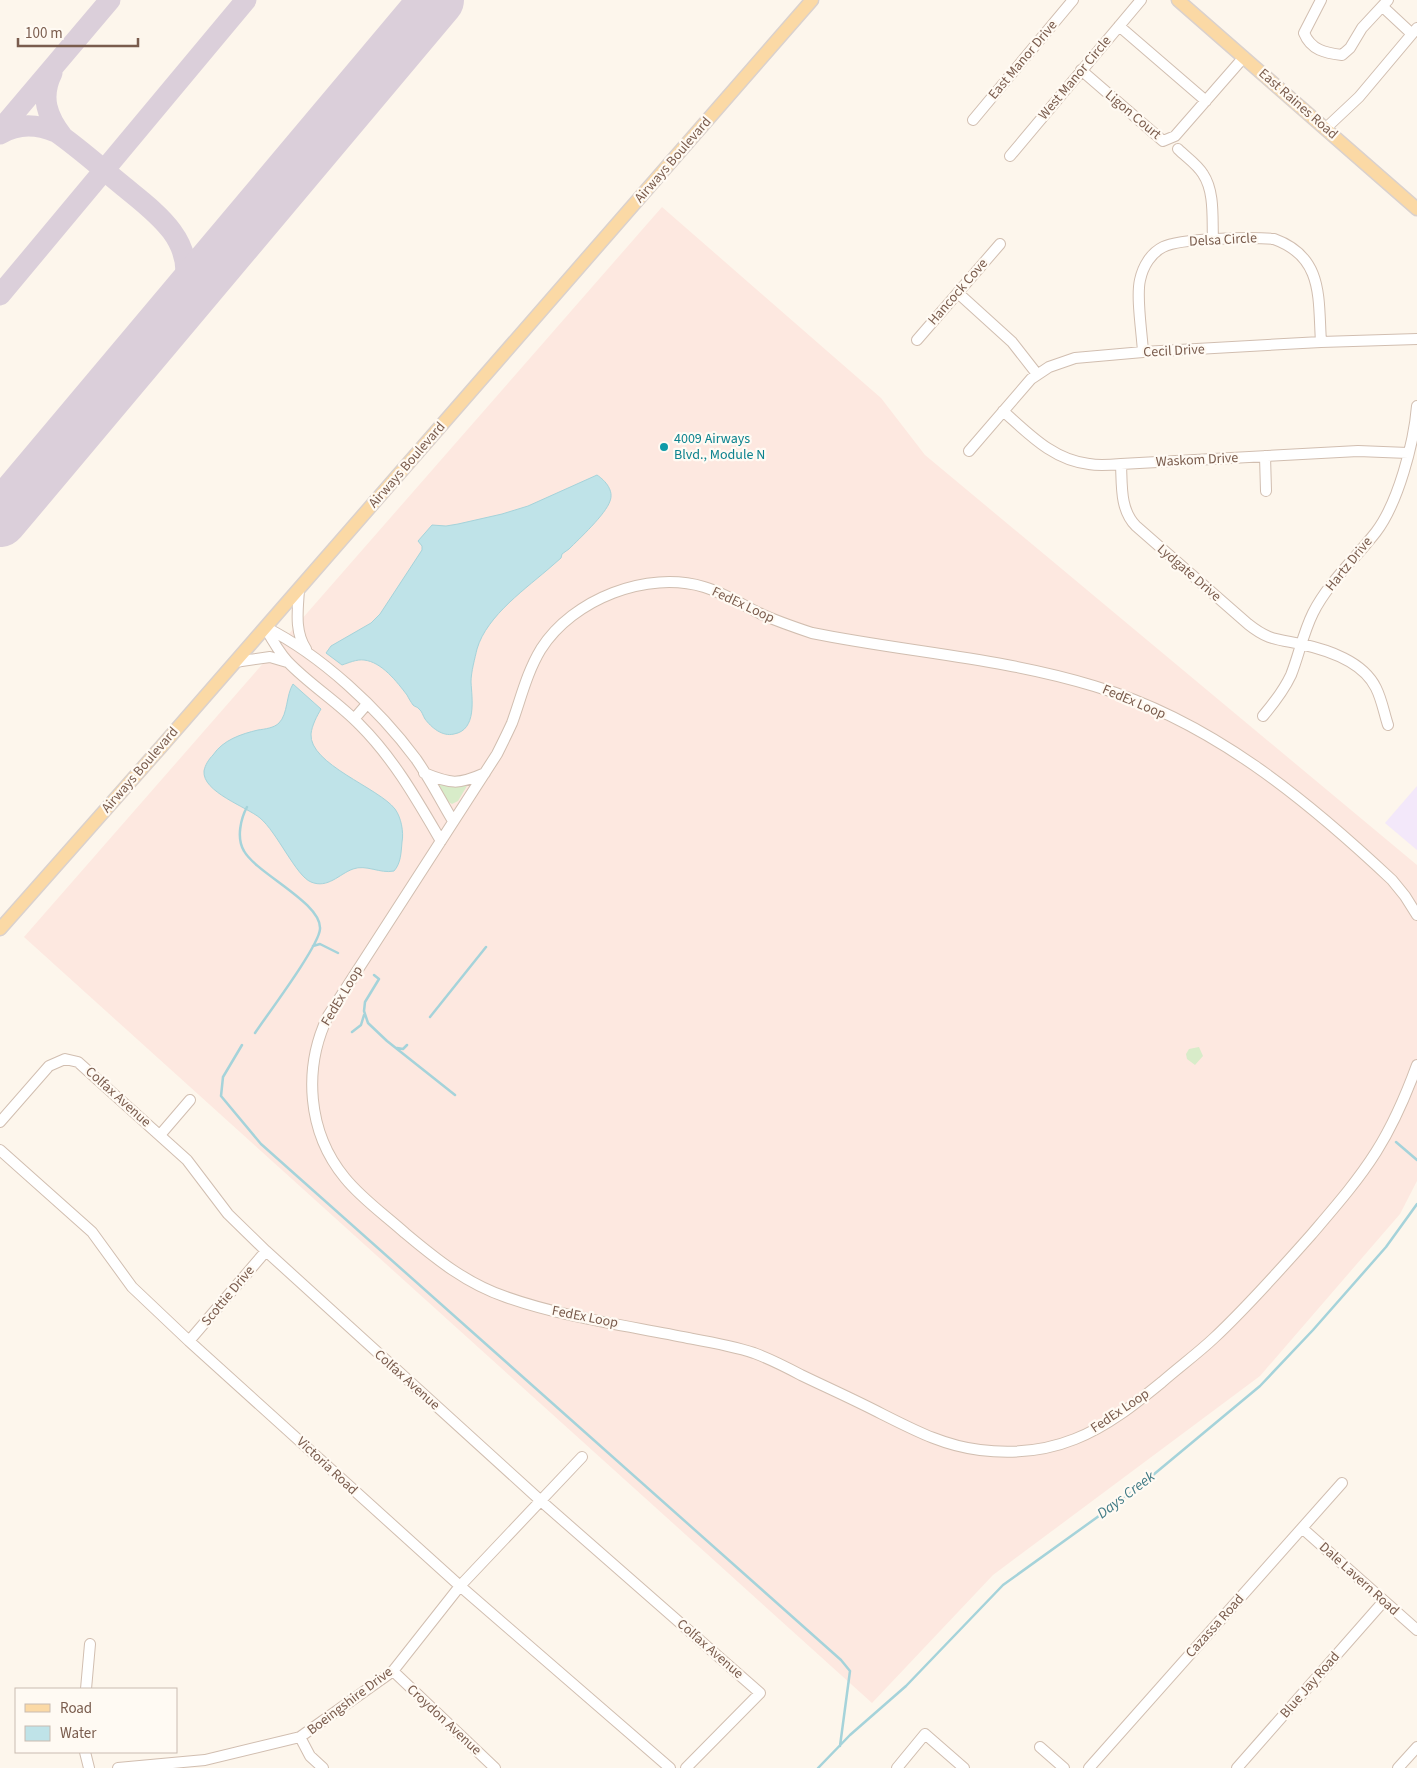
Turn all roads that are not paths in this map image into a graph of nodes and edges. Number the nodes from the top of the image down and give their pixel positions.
1 (812, 0) edge
2 (1073, 0) edge
3 (1141, 0) edge
4 (1178, 0) edge
5 (1322, 0) edge
6 (1385, 4) edge
7 (1119, 26) junction
8 (1414, 31) edge
9 (1244, 57) junction
10 (1081, 70) junction
11 (1206, 101) junction
12 (973, 120) dead end
13 (1326, 128) junction
14 (1178, 149) dead end
15 (1010, 156) dead end
16 (1417, 209) edge
17 (1213, 240) junction
18 (1000, 244) dead end
19 (958, 293) junction
20 (1417, 339) edge
21 (917, 340) dead end
22 (1321, 342) junction
23 (1143, 352) junction
24 (1037, 374) junction
25 (1417, 406) edge
26 (1003, 412) junction
27 (969, 451) dead end
28 (1408, 453) junction
29 (1265, 456) junction
30 (1121, 464) junction
31 (1266, 491) dead end
32 (299, 589) junction
33 (265, 628) junction
34 (1301, 644) junction
35 (308, 652) junction
36 (234, 662) junction
37 (288, 662) junction
38 (368, 704) junction
39 (1263, 716) dead end
40 (354, 719) junction
41 (1388, 726) dead end
42 (486, 772) junction
43 (424, 773) junction
44 (453, 821) junction
45 (441, 841) junction
46 (1417, 915) edge
47 (0, 928) edge
48 (1417, 1064) edge
49 (190, 1100) dead end
50 (0, 1122) edge
51 (160, 1135) junction
52 (0, 1150) edge
53 (266, 1251) junction
54 (190, 1341) junction
55 (582, 1457) dead end
56 (1342, 1484) dead end
57 (541, 1501) junction
58 (1302, 1528) junction
59 (460, 1586) junction
60 (1383, 1602) junction
61 (1417, 1630) edge
62 (90, 1644) dead end
63 (393, 1671) junction
64 (86, 1688) edge
65 (300, 1738) junction
66 (1040, 1747) dead end
67 (1417, 1747) edge
68 (85, 1753) edge
69 (960, 1767) edge
70 (89, 1768) edge
71 (118, 1768) edge
72 (324, 1768) edge
73 (495, 1768) edge
74 (670, 1768) edge
75 (686, 1768) edge
76 (897, 1768) edge
77 (1064, 1768) edge
78 (1089, 1768) edge
79 (1237, 1768) edge
80 (1398, 1768) edge

1 - 32 main road, Airways Boulevard
2 - 12 street, East Manor Drive
3 - 7 street, West Manor Circle
4 - 9 main road, East Raines Road
5 - 6 street
6 - 8 street
7 - 10 street, West Manor Circle
7 - 11 street
8 - 13 street
9 - 11 street, Ligon Court
9 - 13 main road, East Raines Road
10 - 11 street, Ligon Court
10 - 15 street, West Manor Circle
13 - 16 main road, East Raines Road
14 - 17 street
17 - 22 street, Delsa Circle
17 - 23 street, Delsa Circle
18 - 19 street, Hancock Cove
19 - 21 street, Hancock Cove
19 - 24 street
20 - 22 street, Cecil Drive
22 - 23 street, Cecil Drive
23 - 24 street, Cecil Drive
24 - 26 street, Cecil Drive
25 - 28 street, Hartz Drive
26 - 27 street, Cecil Drive
26 - 30 street, Waskom Drive
28 - 29 street, Waskom Drive
28 - 34 street, Hartz Drive
29 - 30 street, Waskom Drive
29 - 31 street
30 - 34 street, Lydgate Drive
32 - 33 main road, Airways Boulevard
32 - 35 street
33 - 35 street
33 - 36 main road, Airways Boulevard
33 - 37 street
34 - 39 street, Hartz Drive
34 - 41 street, Lydgate Drive
35 - 38 street
36 - 37 street
36 - 47 main road, Airways Boulevard
37 - 40 street
38 - 40 street
38 - 43 street
40 - 45 street
42 - 43 street
42 - 44 street, FedEx Loop
42 - 46 street, FedEx Loop
43 - 44 street
44 - 45 street, FedEx Loop
45 - 48 street, FedEx Loop
49 - 51 street
50 - 51 street, Colfax Avenue
51 - 53 street, Colfax Avenue
52 - 54 street, Victoria Road
53 - 54 street, Scottie Drive
53 - 57 street, Colfax Avenue
54 - 59 street, Victoria Road
55 - 57 street, Boeingshire Drive
56 - 58 street, Cazassa Road
57 - 59 street, Boeingshire Drive
57 - 75 street, Colfax Avenue
58 - 60 street, Dale Lavern Road
58 - 78 street, Cazassa Road
59 - 63 street, Boeingshire Drive
59 - 74 street, Victoria Road
60 - 61 street, Dale Lavern Road
60 - 79 street, Blue Jay Road
62 - 64 street
63 - 65 street, Boeingshire Drive
63 - 73 street, Croydon Avenue
65 - 71 street, Boeingshire Drive
65 - 72 street
66 - 77 street
67 - 80 street
68 - 70 street
69 - 76 street

